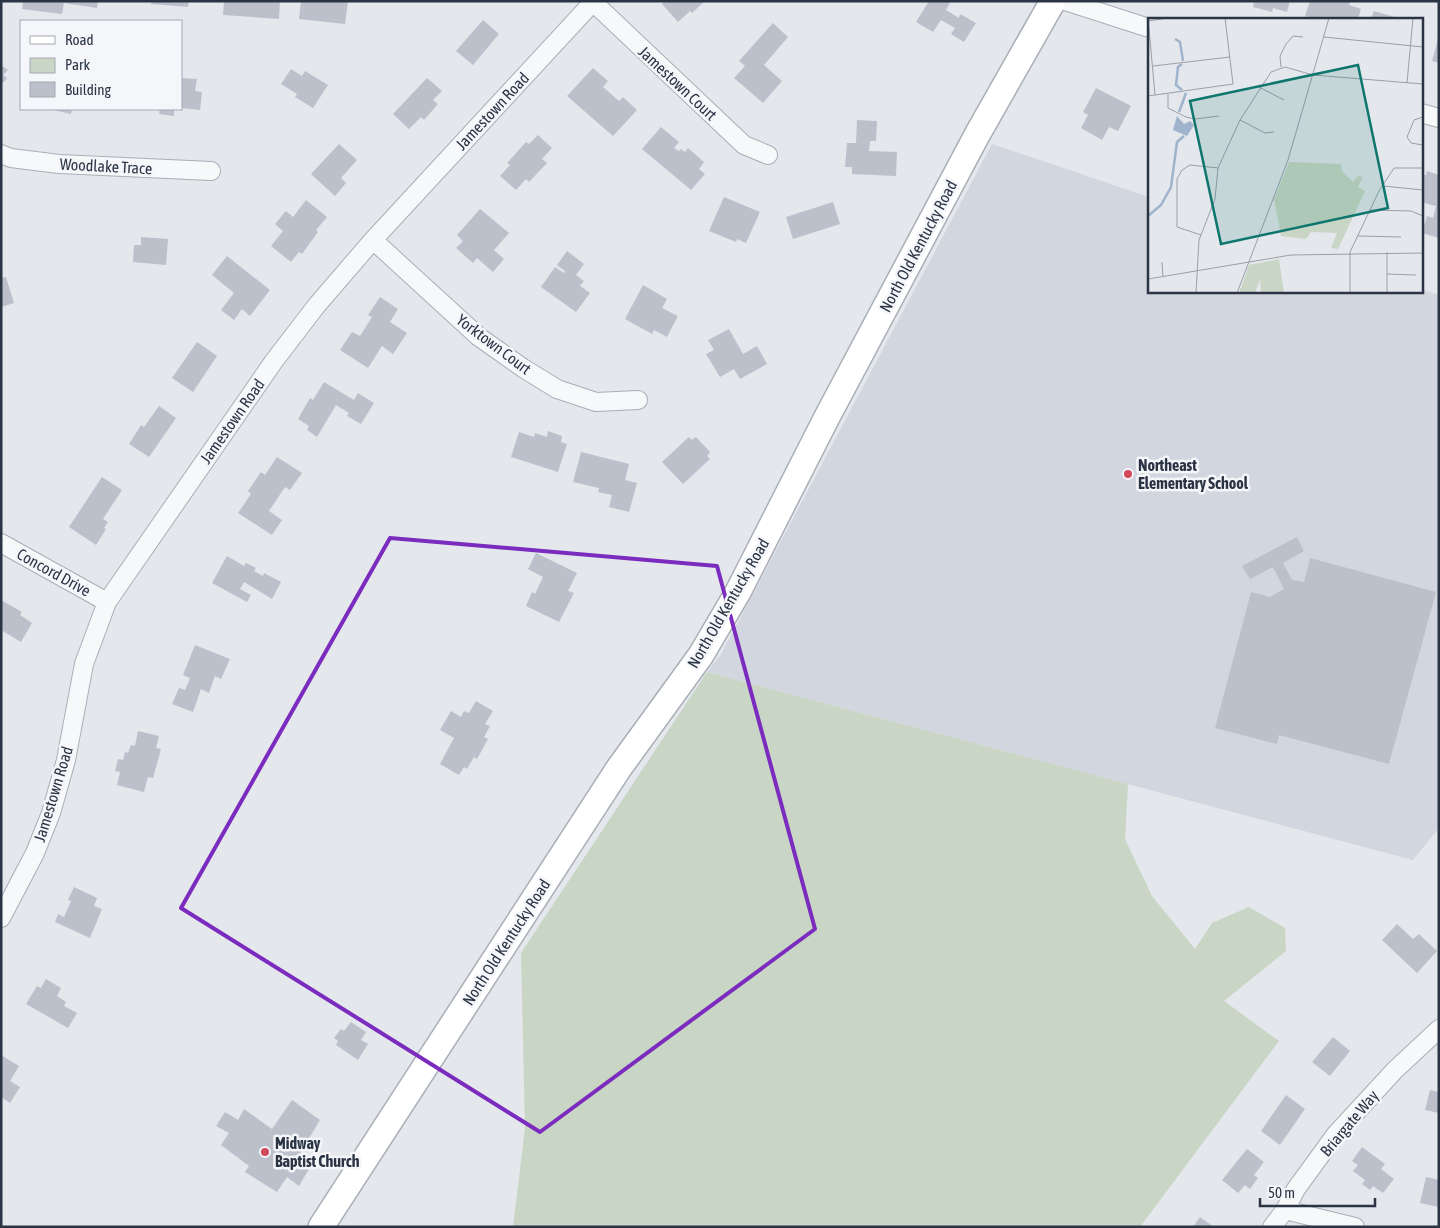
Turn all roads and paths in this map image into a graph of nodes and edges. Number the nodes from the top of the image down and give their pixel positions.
1 (1053, 1) edge
2 (1065, 1) edge
3 (594, 2) edge
4 (1148, 28) edge
5 (1422, 113) edge
6 (1439, 118) edge
7 (1, 154) edge
8 (768, 156) dead end
9 (211, 171) dead end
10 (373, 240) junction
11 (638, 400) dead end
12 (1, 543) edge
13 (107, 602) junction
14 (1, 918) edge
15 (1437, 1034) edge
16 (1285, 1210) junction
17 (321, 1227) edge
18 (1272, 1227) edge
19 (1355, 1227) edge

1 - 17 street, North Old Kentucky Road
2 - 4 street
3 - 8 street, Jamestown Court
3 - 10 street, Jamestown Road
5 - 6 street
7 - 9 street, Woodlake Trace
10 - 11 street, Yorktown Court
10 - 13 street, Jamestown Road
12 - 13 street, Concord Drive
13 - 14 street, Jamestown Road
15 - 16 street, Briargate Way
16 - 18 street, Briargate Way
16 - 19 street

